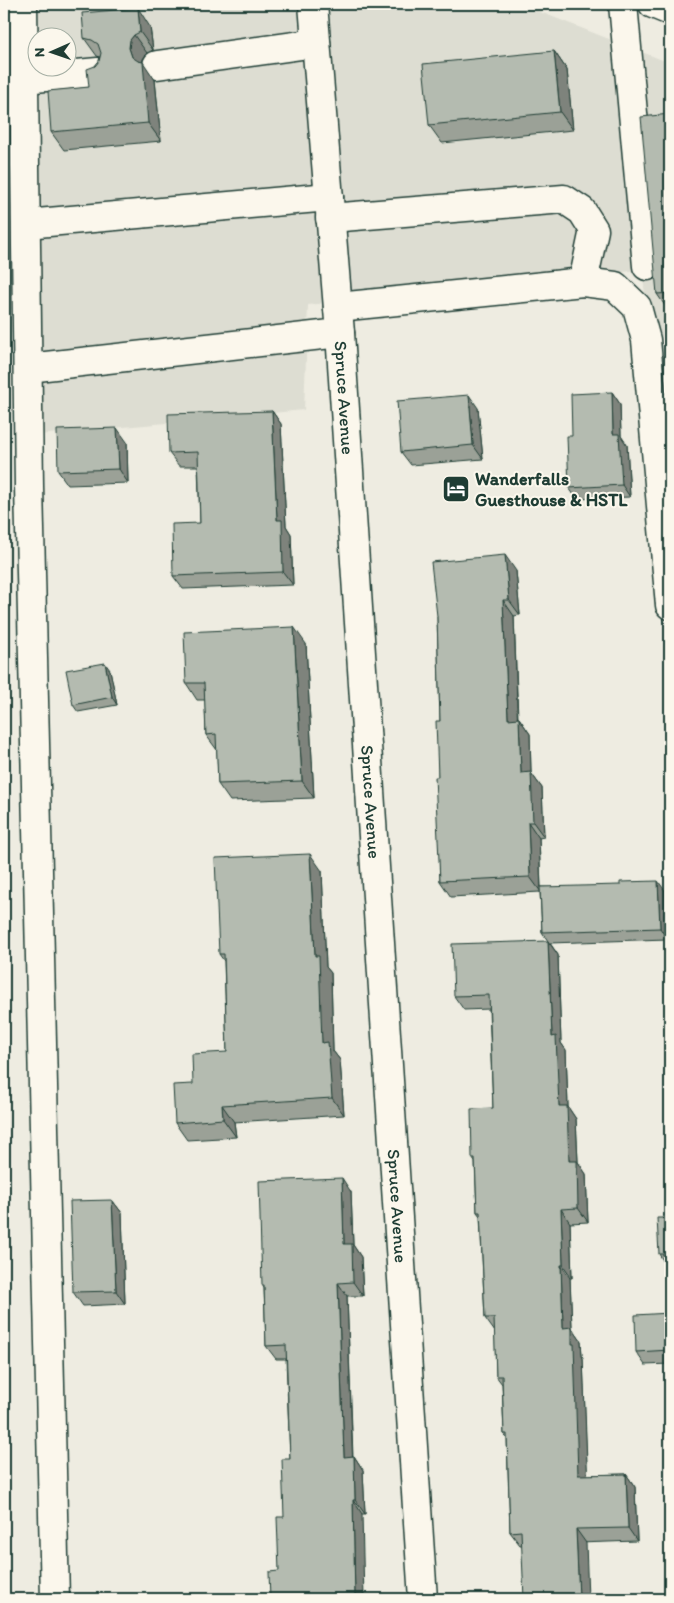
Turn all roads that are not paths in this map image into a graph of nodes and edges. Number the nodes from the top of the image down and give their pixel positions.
1 (23, 4) edge
2 (313, 4) edge
3 (623, 4) edge
4 (653, 4) edge
5 (670, 11) edge
6 (316, 43) junction
7 (157, 65) dead end
8 (98, 72) edge
9 (24, 79) junction
10 (330, 208) junction
11 (26, 224) junction
12 (647, 266) dead end
13 (583, 282) junction
14 (339, 320) junction
15 (28, 368) junction
16 (670, 605) edge
17 (55, 1599) edge
18 (423, 1599) edge

1 - 9 street
2 - 6 street, Spruce Avenue
3 - 12 street
4 - 5 street
6 - 7 street
6 - 10 street, Spruce Avenue
8 - 9 street
9 - 11 street
10 - 11 street
10 - 13 street
10 - 14 street, Spruce Avenue
11 - 15 street
13 - 14 street
13 - 16 street
14 - 15 street
14 - 18 street, Spruce Avenue
15 - 17 street

